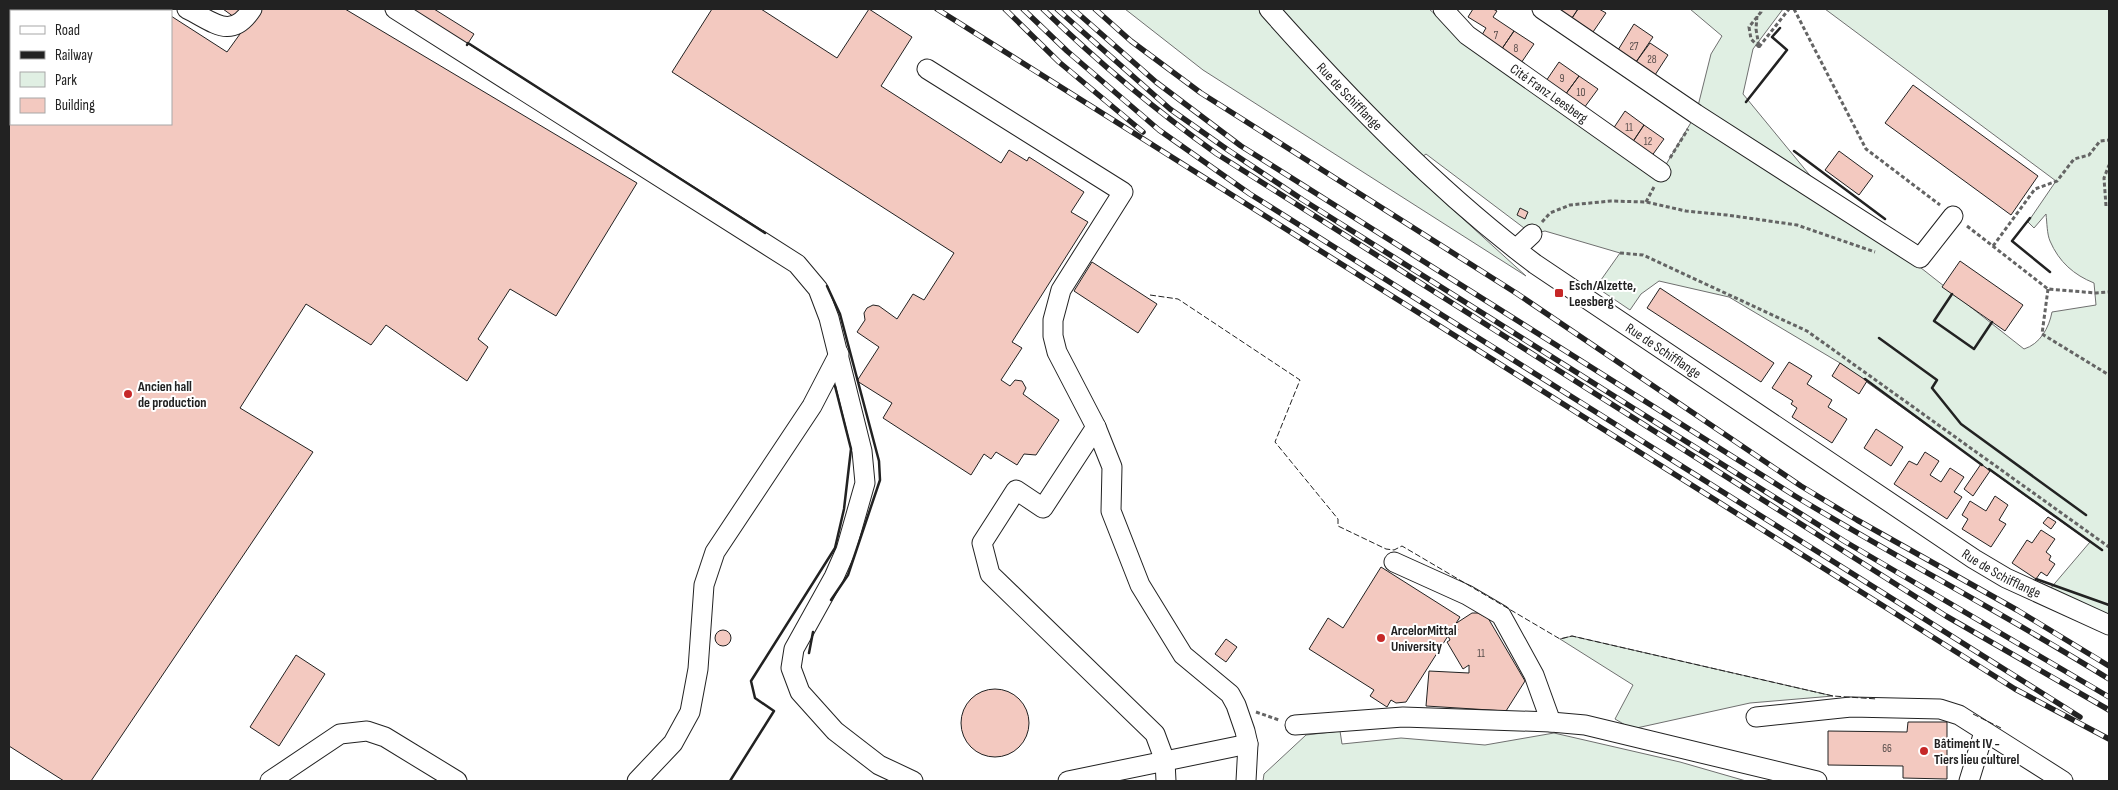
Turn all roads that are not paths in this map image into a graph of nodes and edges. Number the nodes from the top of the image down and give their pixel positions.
1 (186, 9) edge
2 (252, 9) edge
3 (395, 9) edge
4 (1268, 9) edge
5 (1443, 9) edge
6 (1542, 9) edge
7 (927, 69) dead end
8 (1661, 172) dead end
9 (1953, 216) road end
10 (1532, 234) road end
11 (1516, 250) junction
12 (839, 354) junction
13 (1096, 427) junction
14 (1394, 562) dead end
15 (2109, 625) edge
16 (1756, 717) dead end
17 (1551, 722) junction
18 (1296, 725) road end
19 (1984, 732) junction
20 (1248, 744) junction
21 (1165, 761) junction
22 (270, 781) edge
23 (457, 781) edge
24 (637, 781) edge
25 (913, 781) edge
26 (1068, 781) edge
27 (1166, 781) edge
28 (1246, 781) edge
29 (1817, 781) edge
30 (1970, 781) edge
31 (2063, 781) edge

1 - 2 street
3 - 12 street
4 - 11 street, Rue de Schifflange
5 - 8 street, Cité Franz Leesberg
6 - 9 street
7 - 13 street
10 - 11 street
11 - 15 street, Rue de Schifflange
12 - 24 street
12 - 25 street
13 - 20 street
13 - 21 street
14 - 17 street
16 - 19 street
17 - 18 street
17 - 29 street
19 - 30 street
19 - 31 street
20 - 21 street
20 - 28 street
21 - 26 street
21 - 27 street
22 - 23 street

